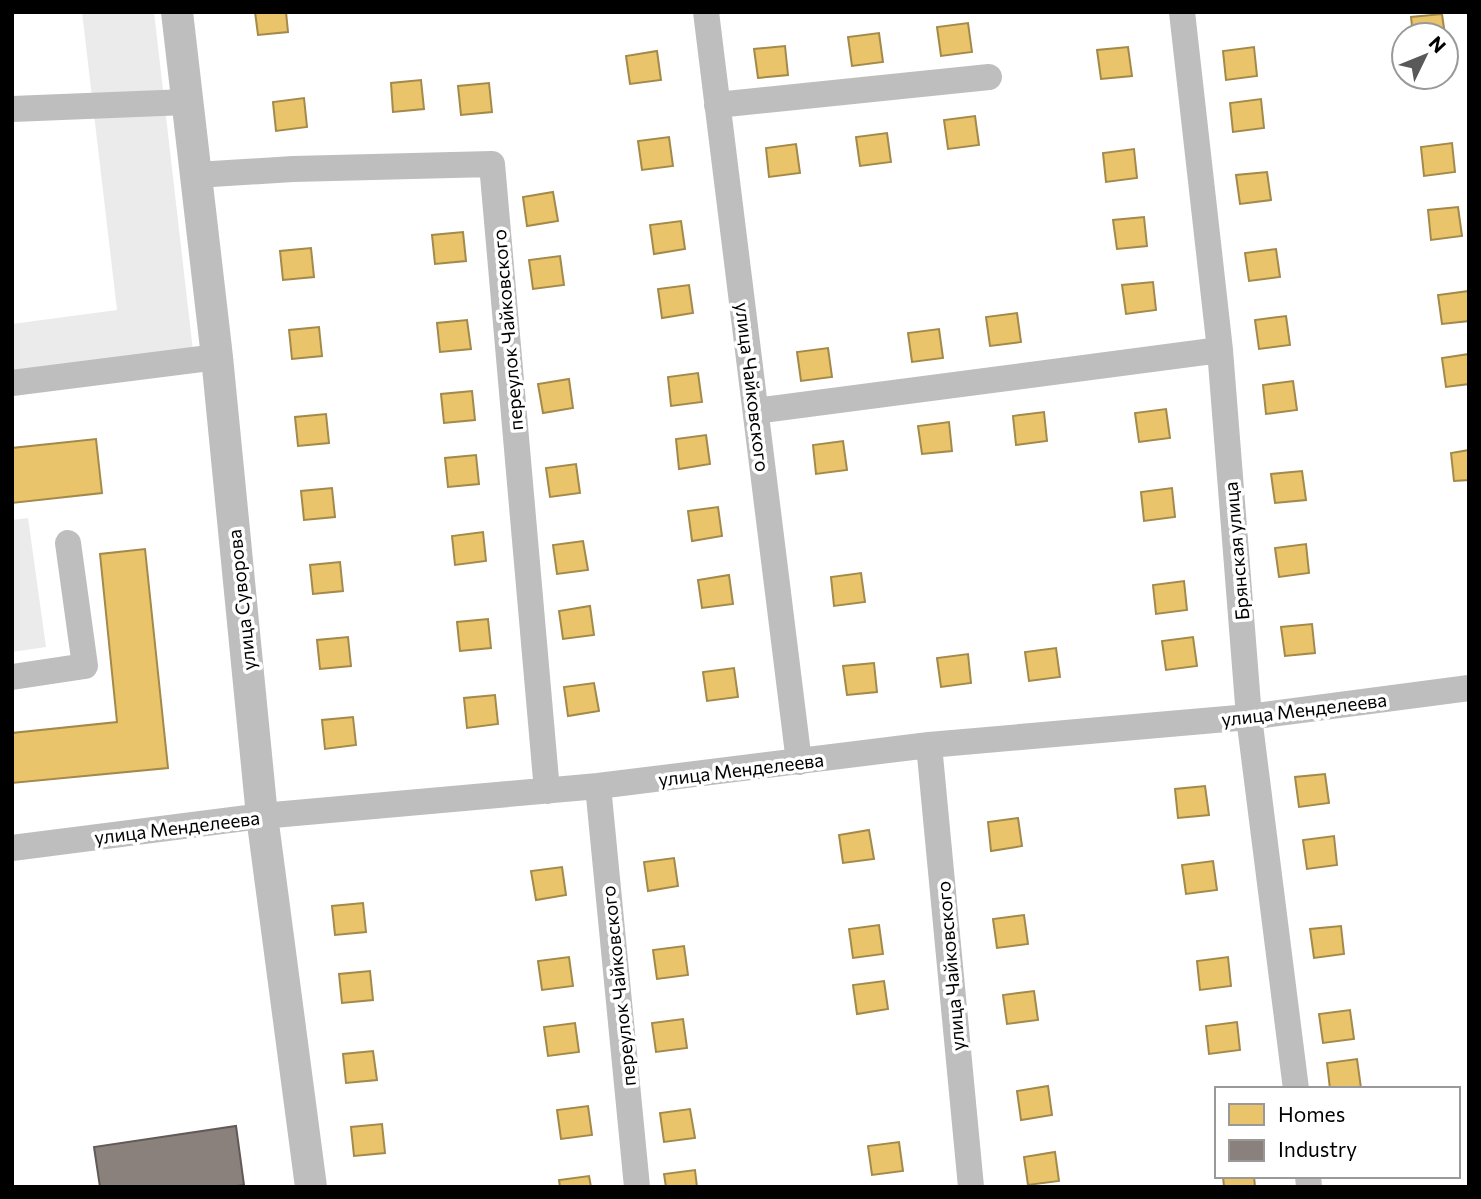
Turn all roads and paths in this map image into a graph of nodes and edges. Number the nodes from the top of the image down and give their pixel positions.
1 (177, 12) edge
2 (706, 12) edge
3 (1182, 12) edge
4 (989, 77) dead end
5 (187, 102) junction
6 (717, 106) junction
7 (12, 109) edge
8 (196, 175) junction
9 (1220, 349) junction
10 (217, 357) junction
11 (12, 383) edge
12 (756, 411) junction
13 (68, 543) dead end
14 (12, 677) edge
15 (1469, 688) edge
16 (1249, 717) junction
17 (929, 745) junction
18 (799, 762) junction
19 (598, 786) junction
20 (547, 790) junction
21 (262, 816) junction
22 (12, 848) edge
23 (1296, 1087) edge
24 (312, 1187) edge
25 (637, 1187) edge
26 (971, 1187) edge

1 - 5 street, улица Суворова
2 - 6 street, улица Чайковского
3 - 9 street, Брянская улица
4 - 6 street
5 - 7 street
5 - 8 street, улица Суворова
6 - 12 street, улица Чайковского
8 - 10 street, улица Суворова
8 - 20 street, переулок Чайковского
9 - 12 street
9 - 16 street, Брянская улица
10 - 11 street
10 - 21 street, улица Суворова
12 - 18 street, улица Чайковского
13 - 14 street
15 - 16 street, улица Менделеева
16 - 17 street, улица Менделеева
16 - 23 street, Брянская улица
17 - 18 street, улица Менделеева
17 - 26 street, улица Чайковского
18 - 19 street, улица Менделеева
19 - 20 street, улица Менделеева
19 - 25 street, переулок Чайковского
20 - 21 street, улица Менделеева
21 - 22 street, улица Менделеева
21 - 24 street, улица Суворова

